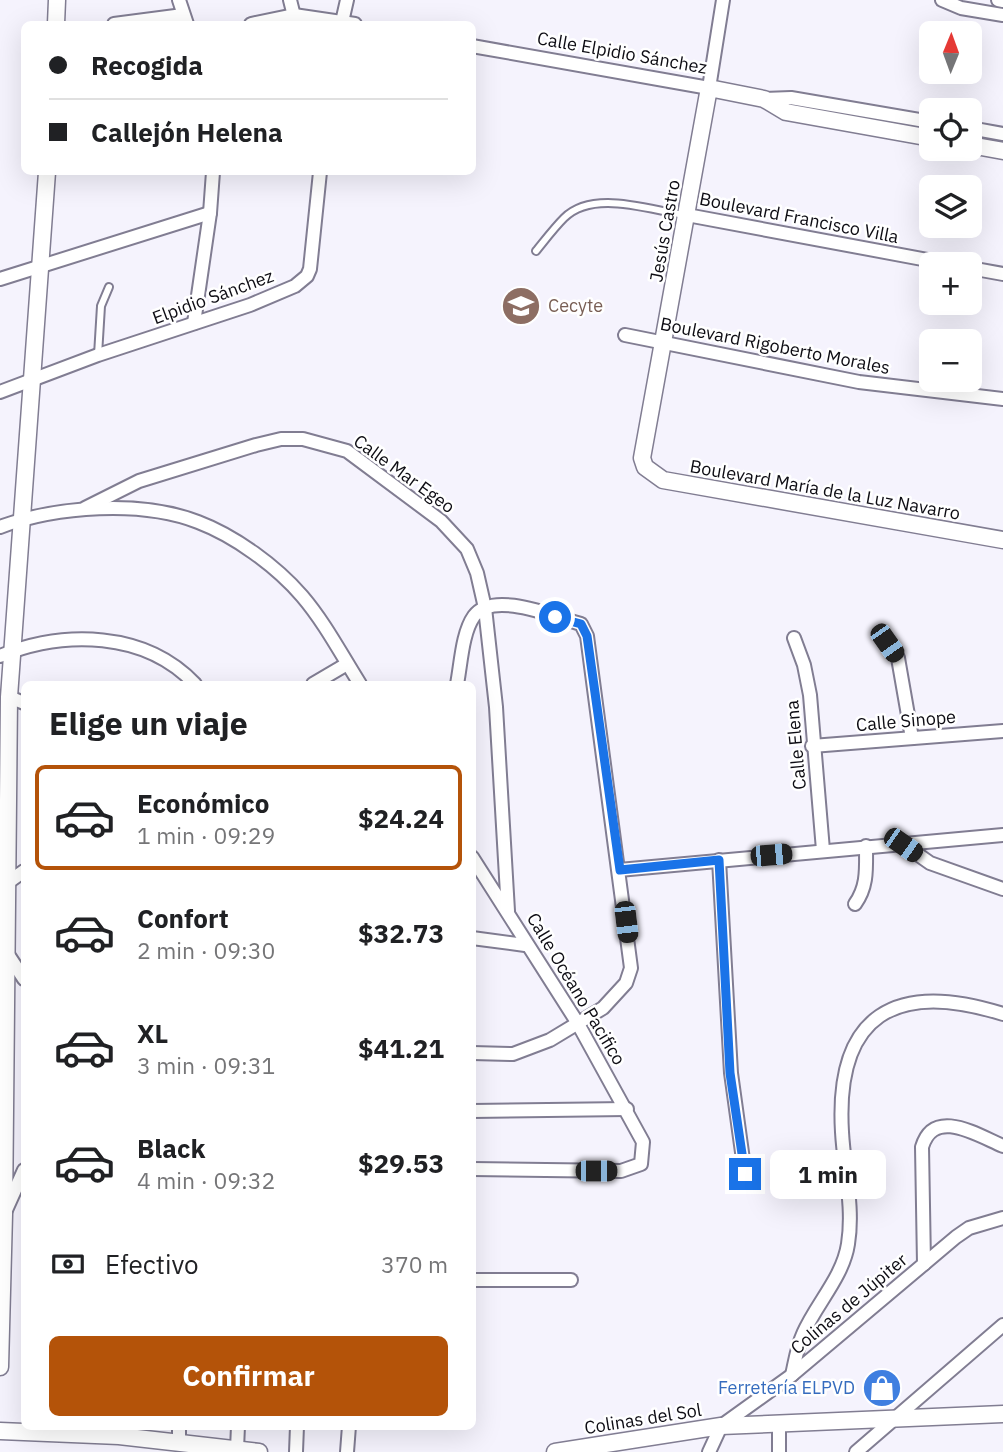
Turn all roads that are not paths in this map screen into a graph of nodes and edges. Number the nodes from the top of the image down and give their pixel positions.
1 (57, 0) edge
2 (179, 0) edge
3 (290, 0) edge
4 (347, 0) edge
5 (723, 0) edge
6 (942, 0) edge
7 (1003, 15) edge
8 (185, 20) edge
9 (295, 20) edge
10 (56, 21) edge
11 (167, 21) edge
12 (313, 21) edge
13 (349, 21) edge
14 (476, 47) edge
15 (709, 88) junction
16 (764, 99) junction
17 (919, 120) edge
18 (982, 130) edge
19 (1003, 134) edge
20 (919, 136) edge
21 (982, 147) edge
22 (1003, 151) edge
23 (47, 175) edge
24 (213, 175) edge
25 (320, 175) edge
26 (210, 213) junction
27 (687, 215) junction
28 (536, 251) dead end
29 (919, 258) edge
30 (42, 264) junction
31 (982, 270) edge
32 (1003, 274) edge
33 (0, 279) edge
34 (109, 288) dead end
35 (194, 323) junction
36 (625, 335) dead end
37 (665, 342) junction
38 (98, 355) junction
39 (29, 381) junction
40 (0, 392) edge
41 (1003, 399) edge
42 (645, 467) joint
43 (85, 508) junction
44 (24, 518) junction
45 (0, 527) edge
46 (1003, 540) edge
47 (485, 608) junction
48 (794, 638) dead end
49 (887, 643) dead end
50 (6, 654) edge
51 (347, 664) junction
52 (192, 681) edge
53 (318, 681) edge
54 (358, 681) edge
55 (458, 681) edge
56 (17, 700) edge
57 (1003, 731) edge
58 (912, 738) junction
59 (812, 746) junction
60 (4, 776) edge
61 (1003, 835) edge
62 (903, 845) junction
63 (866, 846) junction
64 (823, 850) junction
65 (719, 860) junction
66 (476, 864) edge
67 (620, 870) junction
68 (21, 873) edge
69 (3, 887) edge
70 (1003, 889) edge
71 (855, 904) dead end
72 (508, 911) junction
73 (476, 939) edge
74 (525, 945) junction
75 (5, 950) junction
76 (21, 974) edge
77 (2, 994) edge
78 (1003, 1014) edge
79 (577, 1022) junction
80 (476, 1054) edge
81 (628, 1109) junction
82 (476, 1111) edge
83 (1003, 1146) edge
84 (476, 1169) edge
85 (745, 1174) dead end
86 (21, 1177) edge
87 (4, 1214) junction
88 (1003, 1218) edge
89 (924, 1264) junction
90 (476, 1280) edge
91 (570, 1280) dead end
92 (1, 1304) edge
93 (1003, 1325) edge
94 (0, 1367) edge
95 (792, 1376) junction
96 (1003, 1414) edge
97 (896, 1419) junction
98 (779, 1424) junction
99 (721, 1426) junction
100 (0, 1430) edge
101 (65, 1430) edge
102 (237, 1430) edge
103 (297, 1430) edge
104 (349, 1430) edge
105 (120, 1431) edge
106 (179, 1434) edge
107 (154, 1446) edge
108 (237, 1449) junction
109 (259, 1452) edge
110 (296, 1452) edge
111 (348, 1452) edge
112 (555, 1452) edge
113 (709, 1452) edge
114 (779, 1452) edge
115 (856, 1452) edge

1 - 10 street
2 - 8 street
3 - 9 street
4 - 13 street
5 - 15 street, Jesús Castro
6 - 7 street
8 - 11 street
9 - 12 street
14 - 15 street, Calle Elpidio Sánchez
15 - 16 street, Calle Elpidio Sánchez
15 - 27 street, Jesús Castro
16 - 17 street, Calle Elpidio Sánchez
16 - 20 street, Calle Elpidio Sánchez
18 - 19 street
21 - 22 street
23 - 30 street
24 - 26 street
25 - 35 street, Elpidio Sánchez
26 - 30 street
26 - 35 street
27 - 28 lane, Boulevard Francisco Villa
27 - 29 street, Boulevard Francisco Villa
27 - 37 street, Jesús Castro
30 - 33 street
30 - 39 street
31 - 32 street
34 - 38 lane
35 - 38 street, Elpidio Sánchez
36 - 37 street, Boulevard Rigoberto Morales
37 - 41 street, Boulevard Rigoberto Morales
37 - 42 street, Jesús Castro
38 - 39 street, Elpidio Sánchez
39 - 40 street, Elpidio Sánchez
39 - 44 street
42 - 46 street, Boulevard María de la Luz Navarro
43 - 44 street
43 - 47 street, Calle Mar Egeo
43 - 51 street
44 - 45 street
44 - 50 street
47 - 55 street
47 - 67 street
47 - 72 street, Calle Mar Egeo
48 - 59 street, Calle Elena
49 - 58 street
50 - 52 street
50 - 56 street
51 - 53 street
51 - 54 street
56 - 60 street
57 - 58 street, Calle Sinope
58 - 59 street, Calle Sinope
59 - 64 street, Calle Elena
60 - 69 street
61 - 62 street
62 - 63 street
62 - 70 street
63 - 64 street
63 - 71 street
64 - 65 street
65 - 67 street
65 - 85 street
66 - 72 street, Calle Océano Pacifico
67 - 79 street
68 - 69 street
69 - 75 street
72 - 74 street, Calle Océano Pacifico
73 - 74 street
74 - 79 street, Calle Océano Pacifico
75 - 76 street
75 - 77 street
77 - 87 street
78 - 95 street
79 - 80 street
79 - 81 street, Calle Océano Pacifico
81 - 82 street
81 - 84 street, Calle Océano Pacifico
83 - 89 street
86 - 87 street
87 - 92 street
88 - 89 street, Colinas de Júpiter
89 - 95 street, Colinas de Júpiter
90 - 91 street
92 - 94 street
93 - 97 street
95 - 99 street, Colinas de Júpiter
96 - 97 street, Colinas del Sol
97 - 98 street, Colinas del Sol
97 - 115 street
98 - 99 street, Colinas del Sol
98 - 114 street
99 - 112 street, Colinas del Sol
99 - 113 street
100 - 101 street
101 - 105 street
102 - 108 street
103 - 110 street
104 - 111 street
105 - 107 street
106 - 107 street
106 - 108 street
108 - 109 street

